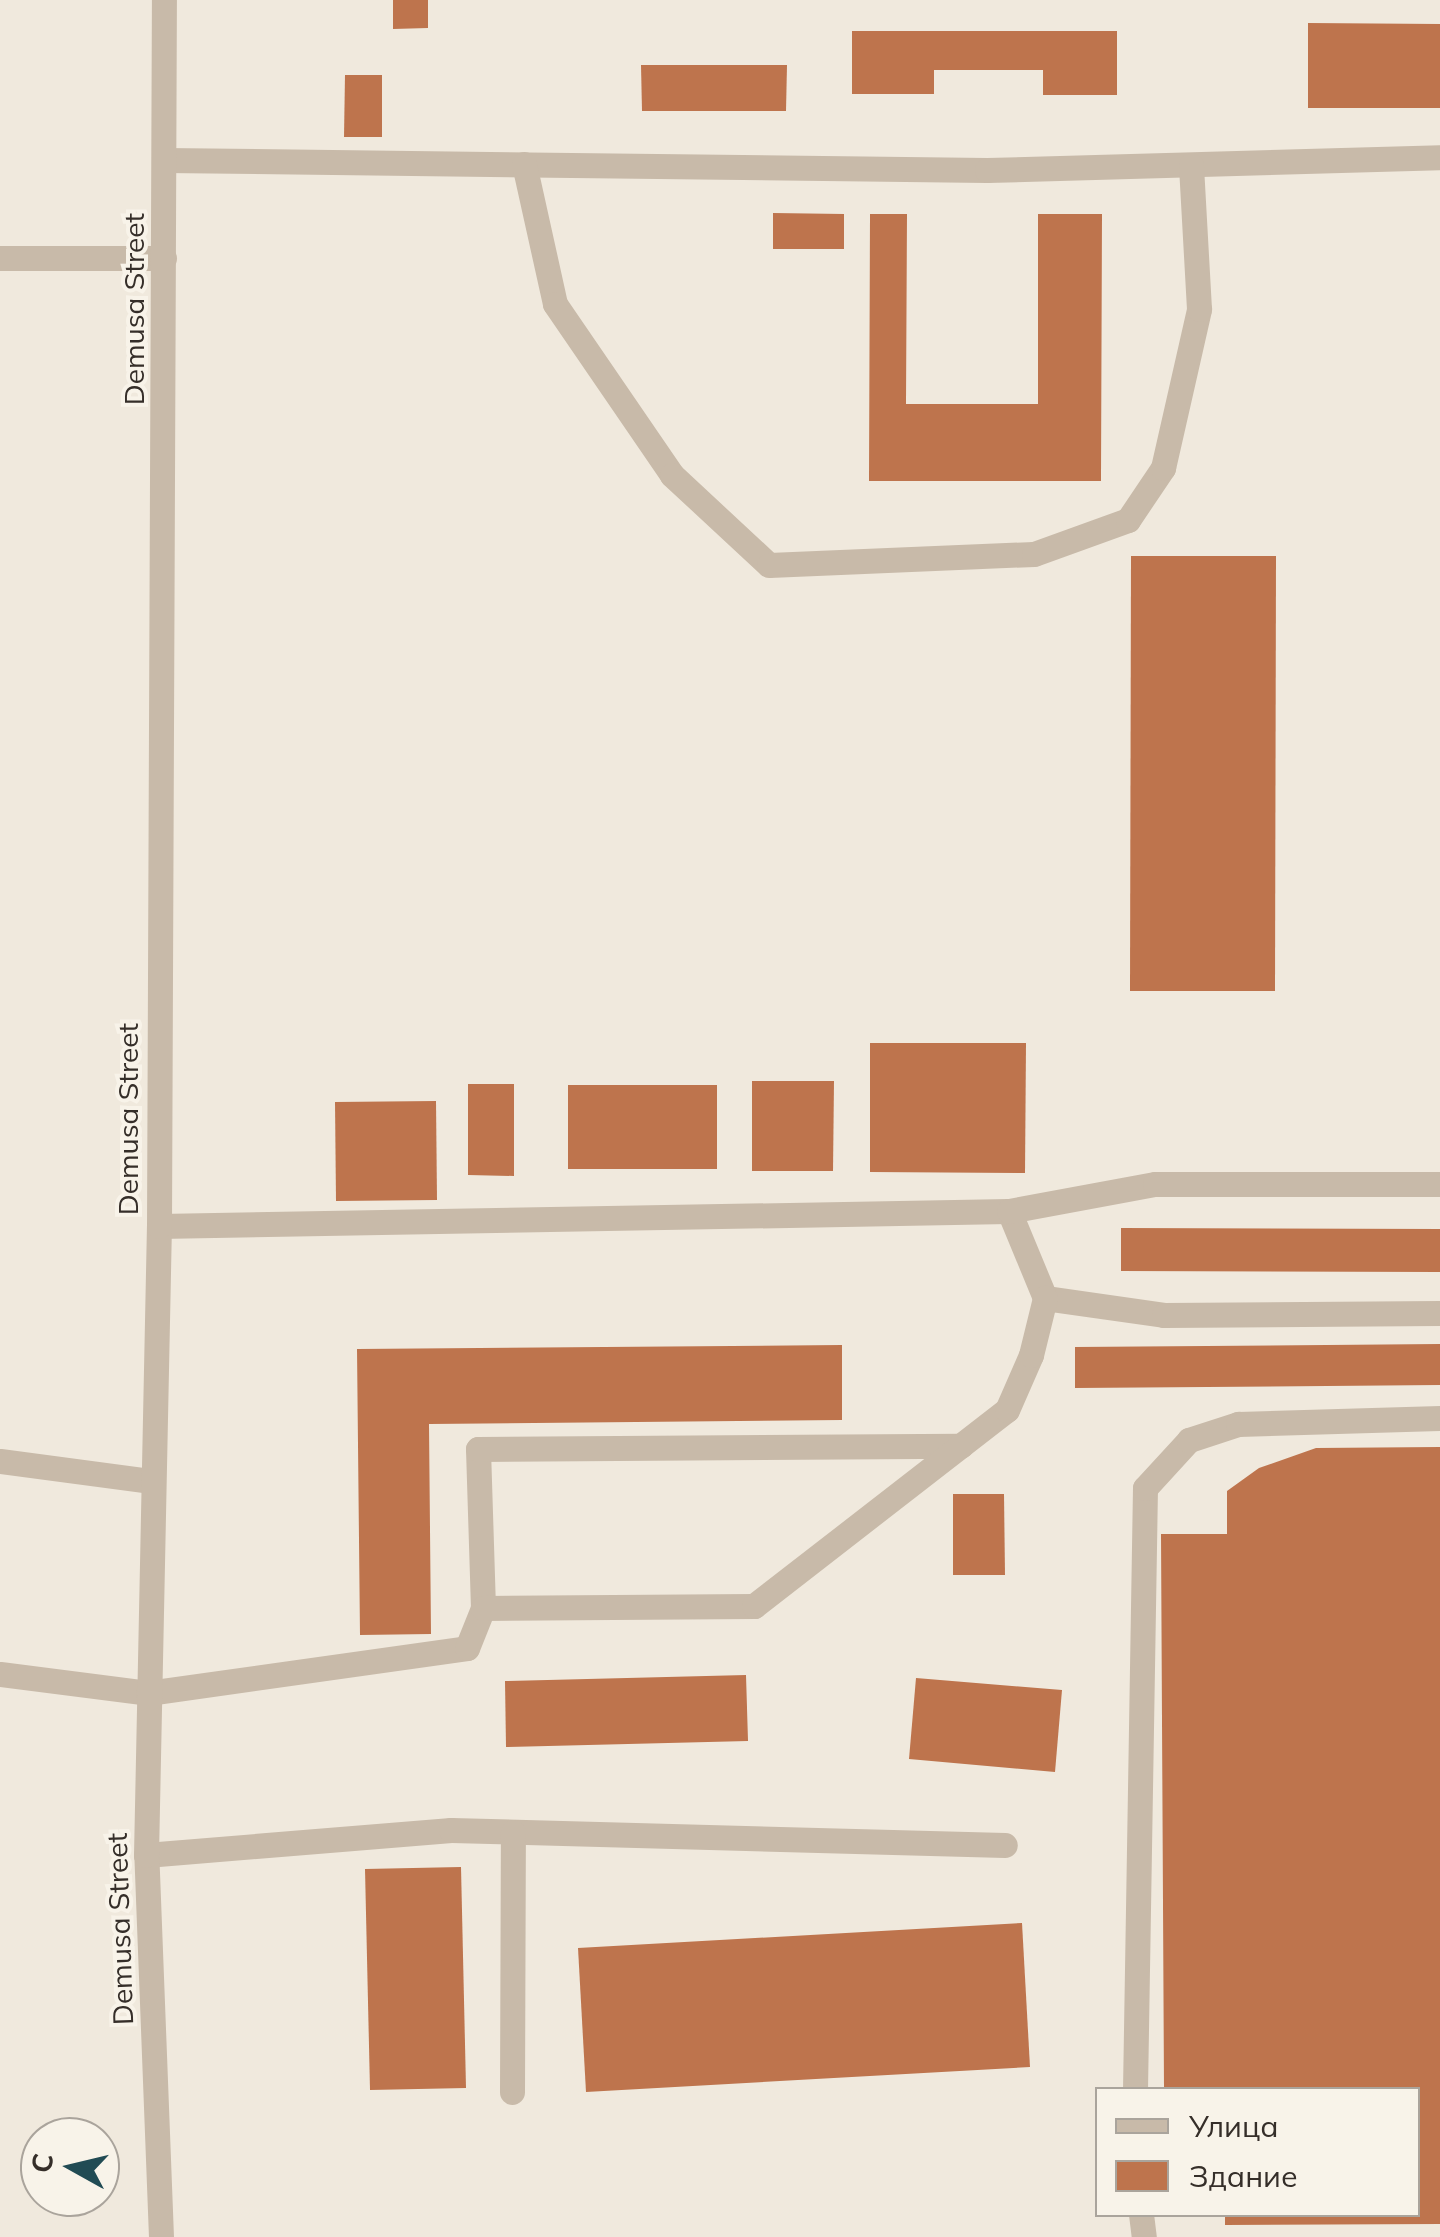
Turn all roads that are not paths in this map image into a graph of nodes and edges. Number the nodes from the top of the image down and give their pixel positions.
1 (164, 0) edge
2 (1440, 157) edge
3 (164, 160) junction
4 (524, 164) junction
5 (1191, 164) junction
6 (0, 258) edge
7 (164, 258) junction
8 (1440, 1184) edge
9 (1009, 1211) junction
10 (159, 1226) junction
11 (1046, 1298) junction
12 (1440, 1313) edge
13 (1440, 1418) edge
14 (961, 1446) junction
15 (0, 1461) edge
16 (150, 1480) junction
17 (482, 1608) junction
18 (0, 1674) edge
19 (148, 1693) junction
20 (513, 1832) junction
21 (1005, 1845) dead end
22 (146, 1855) junction
23 (1135, 2087) edge
24 (512, 2092) dead end
25 (161, 2237) edge

1 - 3 street, Demusa Street
2 - 5 street
3 - 4 street
3 - 7 street, Demusa Street
4 - 5 street
4 - 5 street
6 - 7 street
7 - 10 street, Demusa Street
8 - 9 street
9 - 10 street
9 - 11 street
10 - 16 street, Demusa Street
11 - 12 street
11 - 14 street
13 - 23 street
14 - 17 street
14 - 17 street
15 - 16 street
16 - 19 street, Demusa Street
17 - 19 street
18 - 19 street
19 - 22 street, Demusa Street
20 - 21 street
20 - 22 street
20 - 24 street
22 - 25 street, Demusa Street

